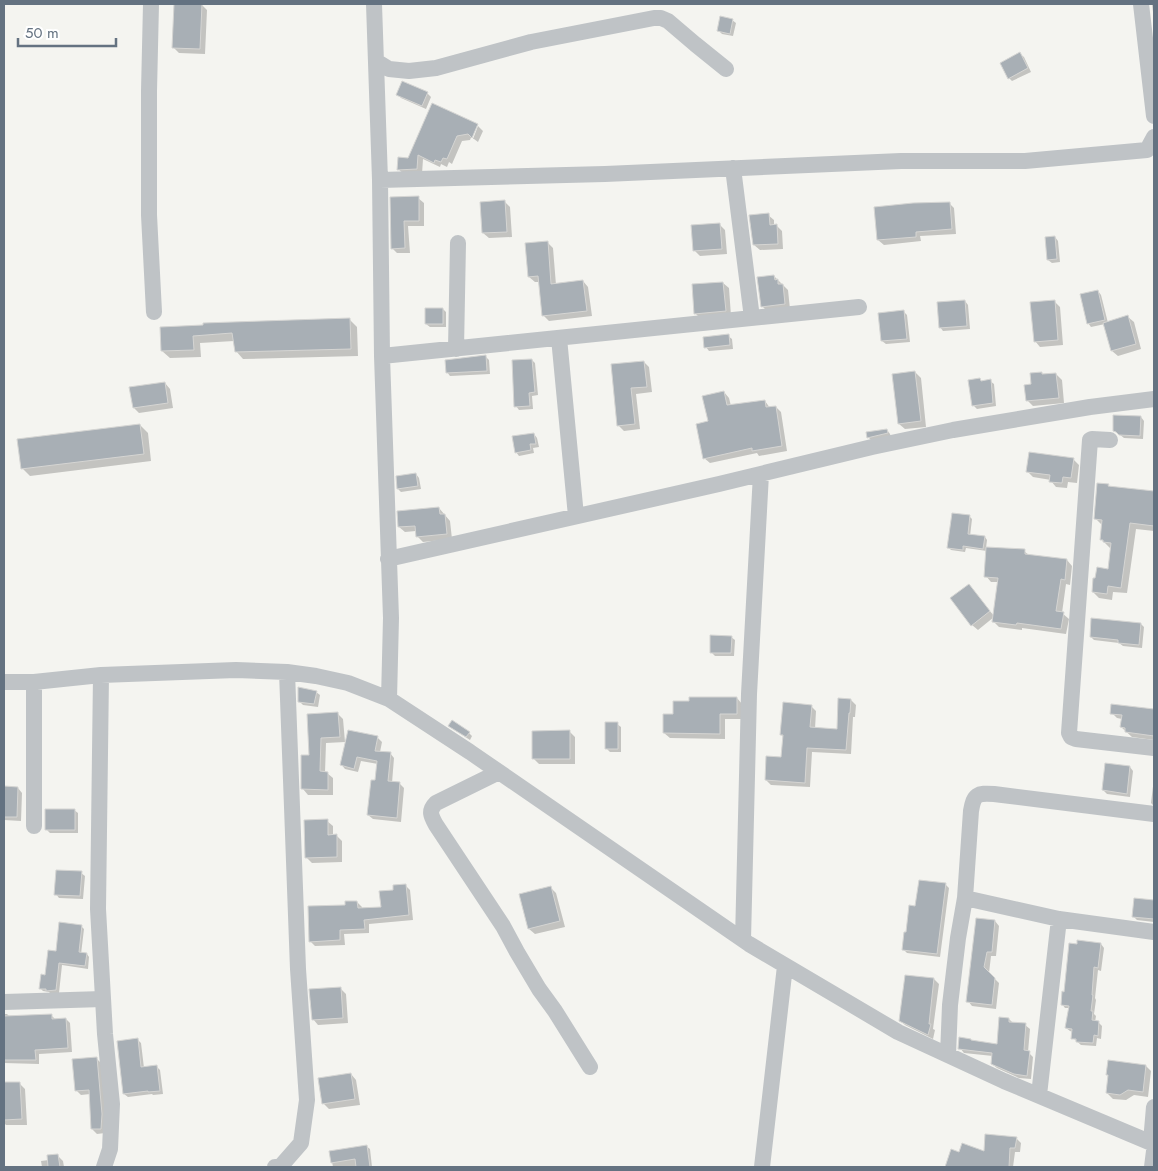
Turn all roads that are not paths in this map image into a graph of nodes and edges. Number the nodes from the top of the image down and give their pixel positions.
1 (151, 4) edge
2 (374, 4) edge
3 (1141, 4) edge
4 (376, 60) junction
5 (726, 69) dead end
6 (1153, 94) edge
7 (1154, 116) edge
8 (1154, 137) edge
9 (733, 168) junction
10 (380, 180) junction
11 (458, 243) dead end
12 (860, 307) dead end
13 (154, 312) dead end
14 (752, 318) junction
15 (559, 338) junction
16 (456, 349) junction
17 (382, 356) junction
18 (1154, 399) edge
19 (1110, 440) dead end
20 (761, 474) junction
21 (576, 516) junction
22 (388, 559) junction
23 (287, 672) junction
24 (101, 675) junction
25 (4, 682) edge
26 (34, 682) junction
27 (389, 699) junction
28 (1154, 748) edge
29 (499, 772) junction
30 (1154, 814) edge
31 (34, 826) dead end
32 (965, 898) junction
33 (1059, 919) junction
34 (1154, 932) edge
35 (743, 940) junction
36 (785, 966) junction
37 (103, 999) junction
38 (4, 1002) edge
39 (948, 1055) junction
40 (590, 1067) dead end
41 (1039, 1095) junction
42 (1154, 1107) edge
43 (1153, 1146) edge
44 (104, 1167) edge
45 (275, 1167) edge
46 (762, 1167) edge
47 (1152, 1167) edge

1 - 13 street
2 - 4 street
3 - 6 street
4 - 5 street
4 - 10 street
6 - 7 street
8 - 9 street
9 - 10 street
9 - 14 street
10 - 17 street
11 - 16 street
12 - 14 street
14 - 15 street
15 - 16 street
15 - 21 street
16 - 17 street
17 - 22 street
18 - 20 street
19 - 28 street
20 - 21 street
20 - 35 street
21 - 22 street
22 - 27 street
23 - 24 street
23 - 27 street
23 - 45 street
24 - 26 street
24 - 37 street
25 - 26 street
26 - 31 street
27 - 29 street
29 - 35 street
29 - 40 street
30 - 32 street
32 - 33 street
32 - 39 street
33 - 34 street
33 - 41 street
35 - 36 street
36 - 39 street
36 - 46 street
37 - 38 street
37 - 44 street
39 - 41 street
41 - 43 street
42 - 43 street
43 - 47 street

